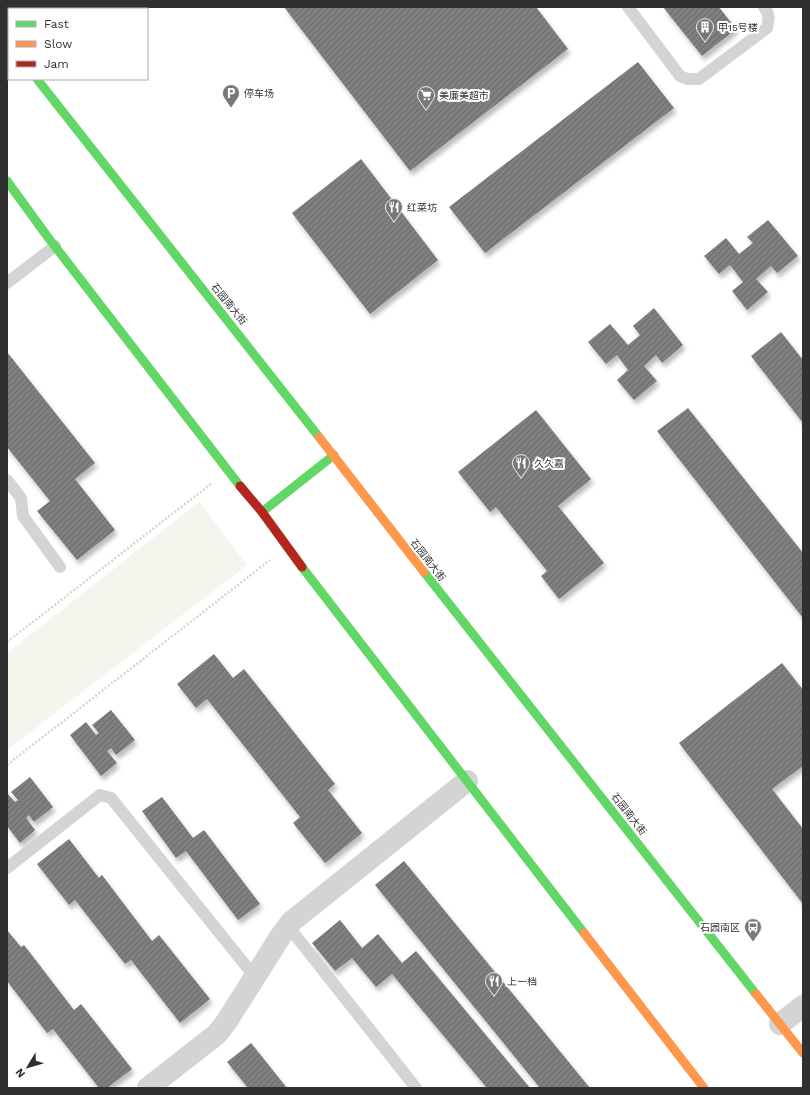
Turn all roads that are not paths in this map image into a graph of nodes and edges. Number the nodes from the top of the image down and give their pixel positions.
1 (628, 7) edge
2 (764, 7) edge
3 (39, 80) edge
4 (7, 181) edge
5 (55, 246) junction
6 (7, 283) edge
7 (334, 455) junction
8 (7, 480) edge
9 (262, 512) junction
10 (60, 567) dead end
11 (467, 781) junction
12 (7, 868) edge
13 (288, 926) junction
14 (255, 977) junction
15 (803, 1006) edge
16 (780, 1024) junction
17 (803, 1053) edge
18 (148, 1088) edge
19 (416, 1088) edge
20 (704, 1088) edge

1 - 2 lane
3 - 7 main road, 石园南大街
4 - 5 main road
5 - 6 lane
5 - 9 main road
7 - 9 main road
7 - 16 main road, 石园南大街
8 - 10 lane
9 - 11 main road
11 - 13 street
11 - 20 main road
12 - 14 lane
13 - 14 street
13 - 19 lane
14 - 18 street
15 - 16 street
16 - 17 main road, 石园南大街

